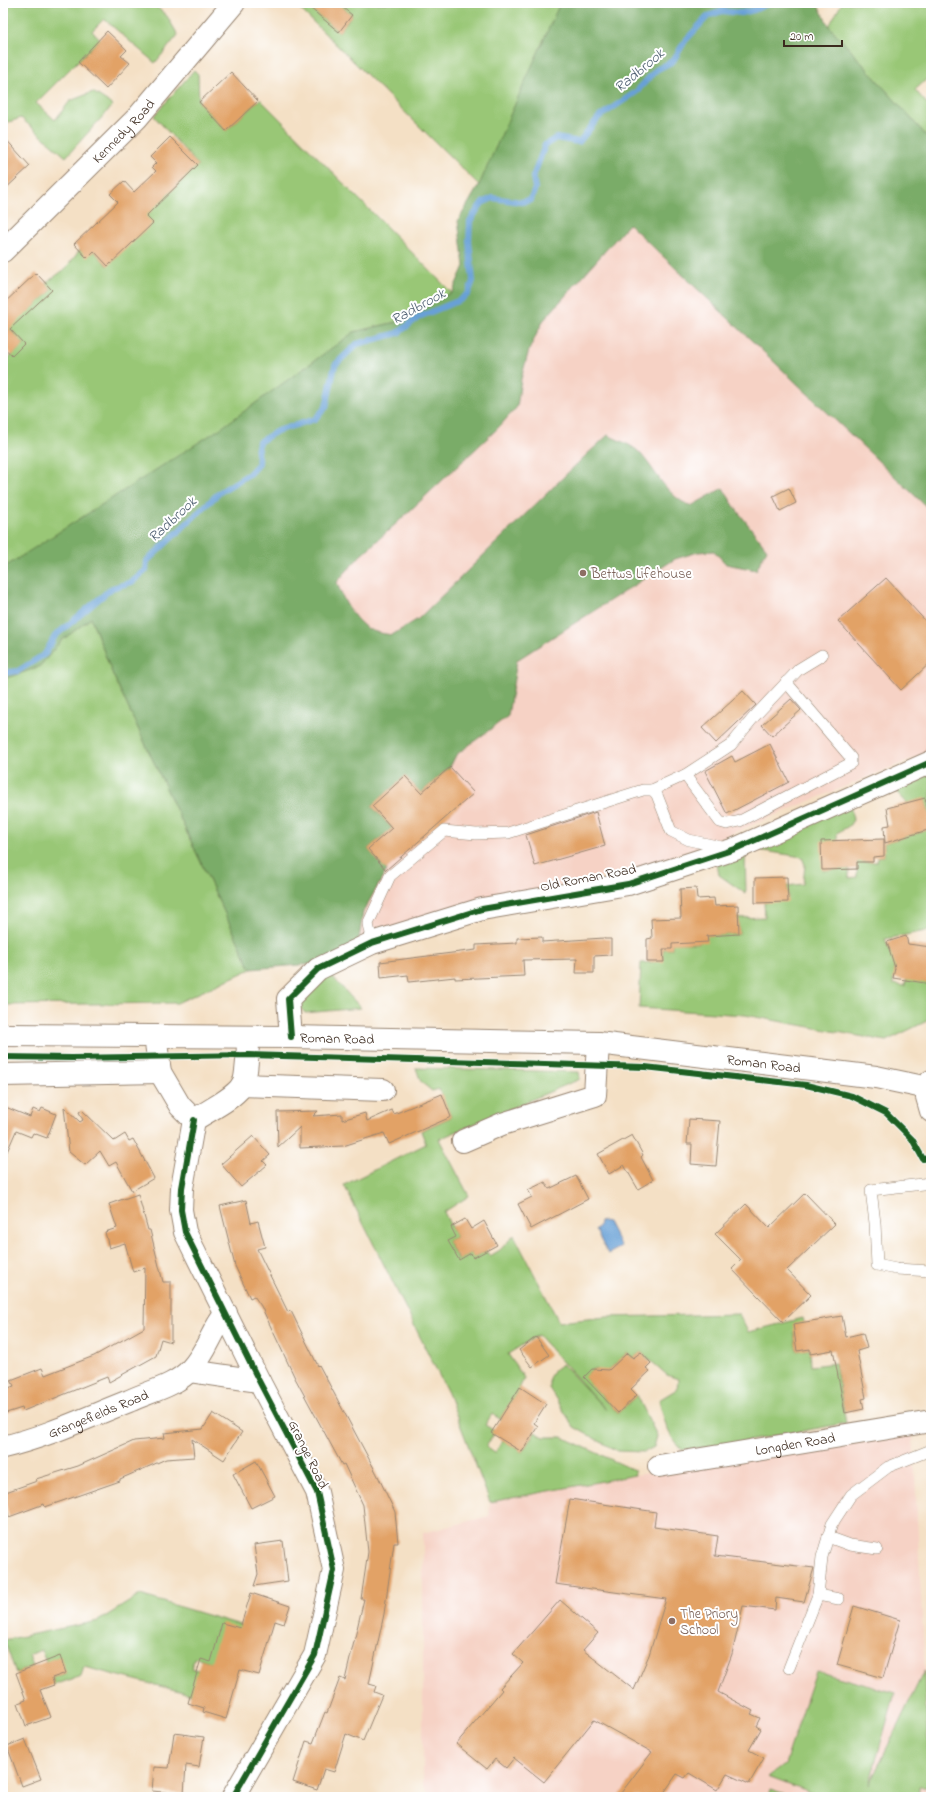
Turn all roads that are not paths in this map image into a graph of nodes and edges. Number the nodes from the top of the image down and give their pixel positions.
1 (234, 3) edge
2 (3, 251) edge
3 (822, 655) dead end
4 (786, 682) junction
5 (931, 762) edge
6 (685, 775) junction
7 (652, 790) junction
8 (735, 849) junction
9 (372, 943) junction
10 (3, 1035) edge
11 (155, 1036) junction
12 (248, 1037) junction
13 (291, 1037) junction
14 (598, 1043) junction
15 (160, 1072) junction
16 (3, 1075) edge
17 (242, 1085) junction
18 (930, 1085) edge
19 (383, 1090) dead end
20 (931, 1111) edge
21 (194, 1120) junction
22 (463, 1141) dead end
23 (931, 1183) edge
24 (931, 1271) edge
25 (226, 1313) junction
26 (190, 1371) junction
27 (259, 1381) junction
28 (931, 1421) edge
29 (3, 1447) edge
30 (931, 1450) edge
31 (659, 1466) dead end
32 (828, 1537) junction
33 (878, 1549) dead end
34 (818, 1595) junction
35 (839, 1598) dead end
36 (790, 1668) dead end
37 (233, 1797) edge

1 - 2 street, Kennedy Road
3 - 4 lane
4 - 6 lane
4 - 6 lane
5 - 8 street, Old Roman Road
6 - 7 lane
7 - 8 lane
7 - 9 lane
8 - 9 street, Old Roman Road
9 - 13 street, Old Roman Road
10 - 11 street, Roman Road
11 - 12 street, Roman Road
11 - 15 street
12 - 13 street, Roman Road
12 - 17 street
13 - 14 street, Roman Road
14 - 18 street, Roman Road
14 - 22 street
15 - 16 street
15 - 21 street
17 - 19 street
17 - 21 street
18 - 20 street, Roman Road
21 - 25 street, Grange Road
23 - 24 lane
25 - 26 street, Grangefields Road
25 - 27 street, Grange Road
26 - 27 street
26 - 29 street, Grangefields Road
27 - 37 street, Grange Road
28 - 31 street, Longden Road
30 - 32 lane
32 - 33 lane
32 - 34 lane
34 - 35 lane
34 - 36 lane

